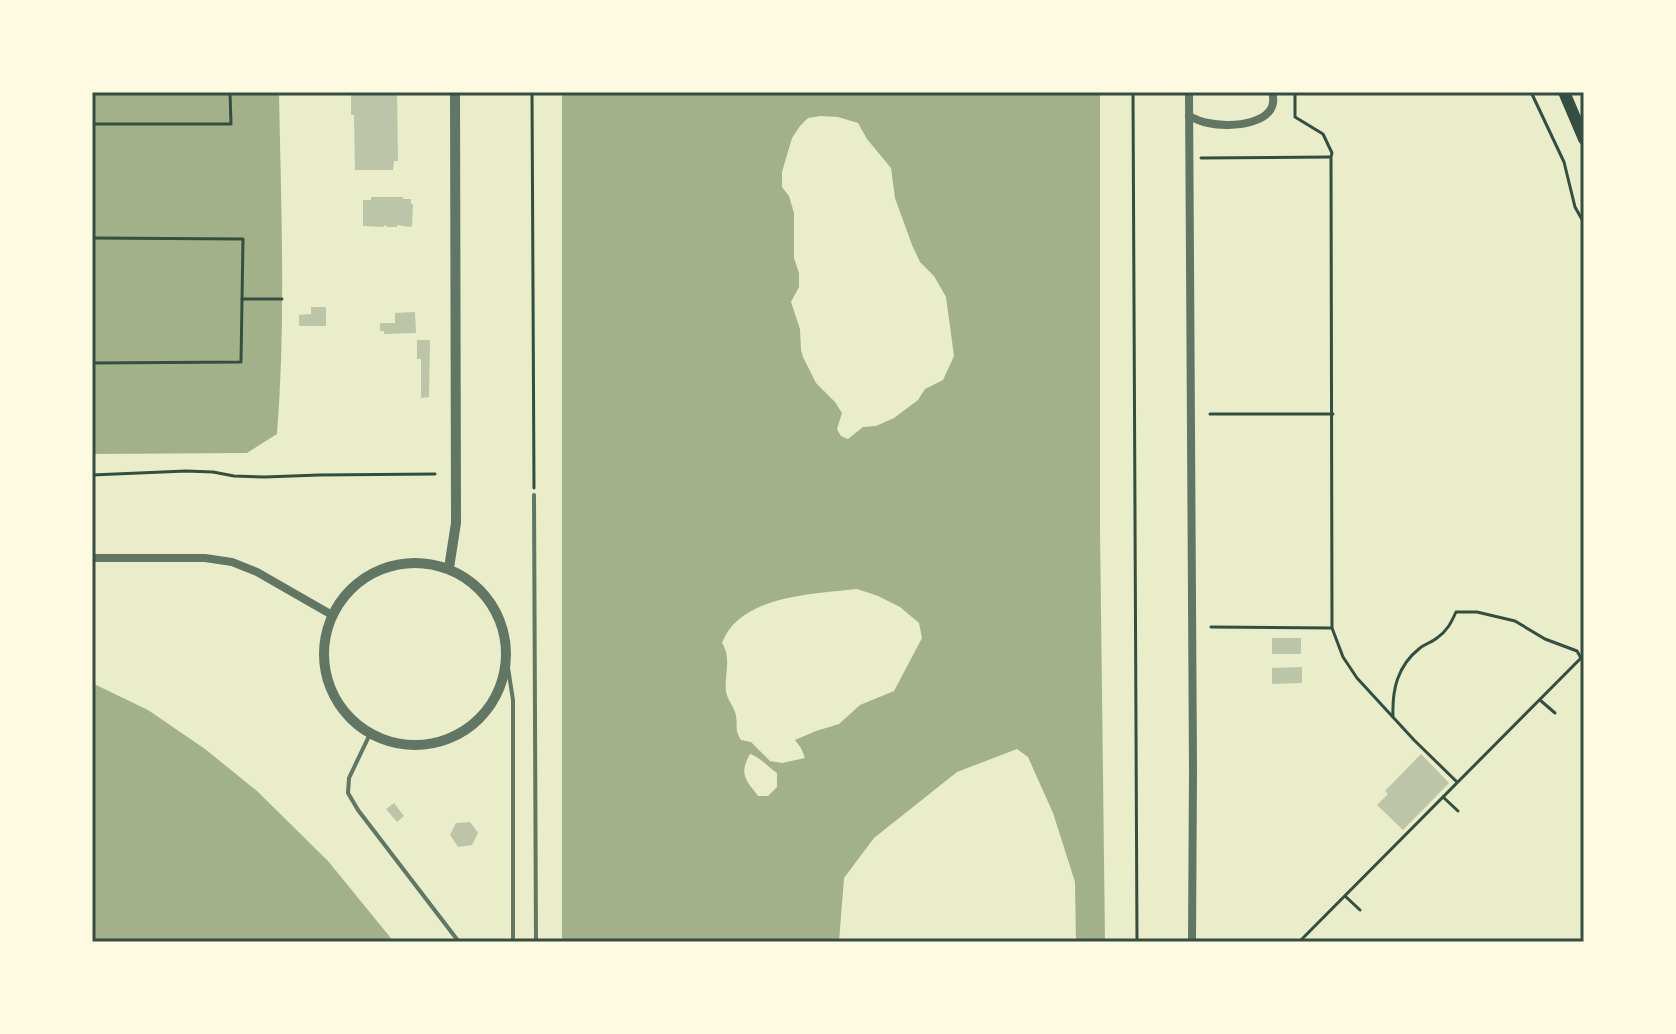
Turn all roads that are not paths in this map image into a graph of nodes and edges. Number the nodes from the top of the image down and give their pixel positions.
1 (455, 92) edge
2 (1189, 92) edge
3 (1272, 92) edge
4 (1564, 92) edge
5 (1189, 116) junction
6 (1584, 139) edge
7 (534, 495) road end
8 (92, 558) edge
9 (449, 568) junction
10 (332, 615) junction
11 (506, 655) junction
12 (370, 734) junction
13 (459, 942) edge
14 (513, 942) edge
15 (536, 942) edge
16 (1192, 942) edge

1 - 9 street
2 - 5 street
3 - 5 street
4 - 6 main road
5 - 16 street
7 - 15 lane
8 - 10 street
9 - 10 street
9 - 11 street
10 - 12 street
11 - 12 street
11 - 14 lane
12 - 13 lane

